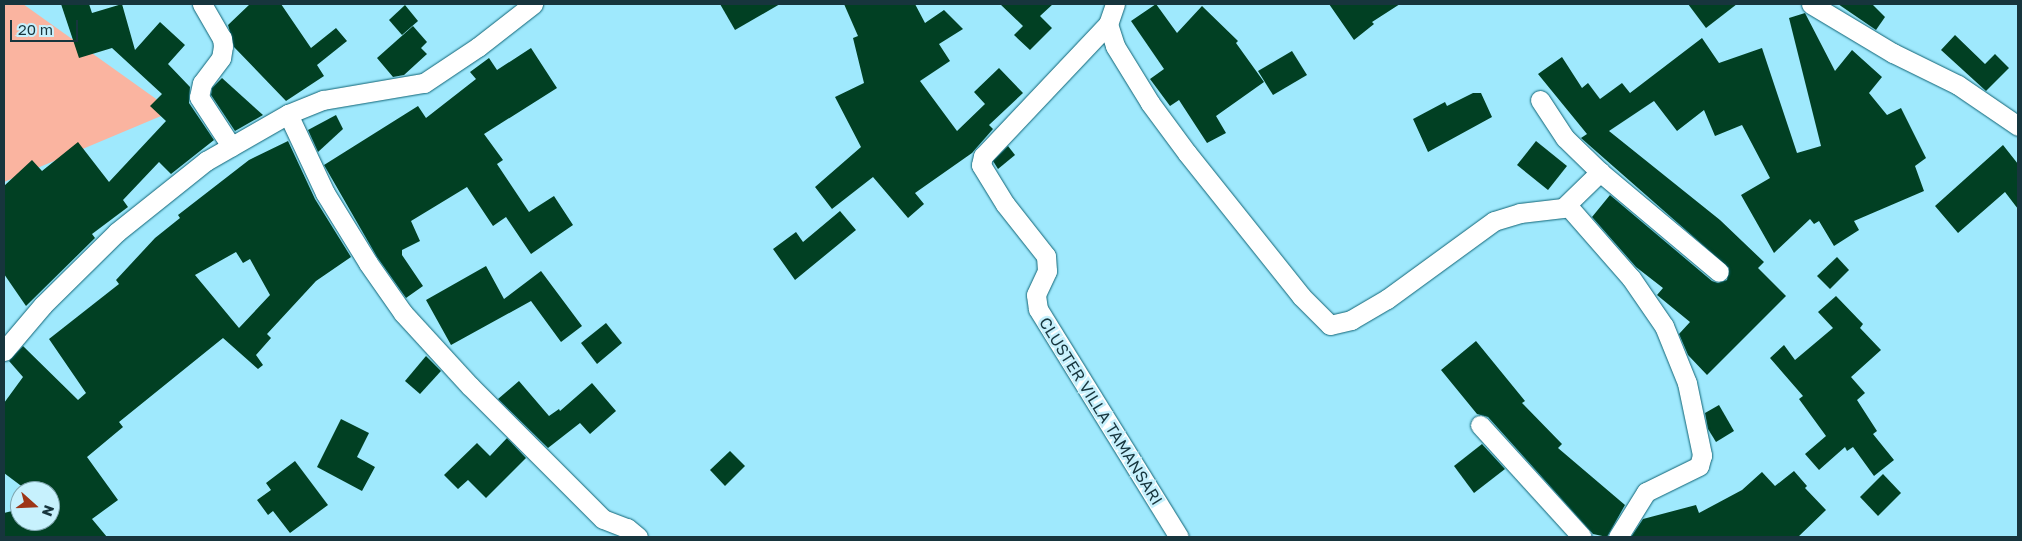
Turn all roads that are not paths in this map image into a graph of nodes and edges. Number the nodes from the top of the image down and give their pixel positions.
1 (202, 4) edge
2 (533, 4) edge
3 (1114, 4) edge
4 (1811, 4) edge
5 (1108, 24) junction
6 (1540, 100) dead end
7 (288, 114) junction
8 (2018, 126) edge
9 (231, 146) junction
10 (1600, 172) junction
11 (1567, 205) junction
12 (1719, 272) dead end
13 (4, 351) edge
14 (1480, 425) dead end
15 (638, 537) edge
16 (1179, 537) edge
17 (1582, 537) edge
18 (1618, 537) edge

1 - 9 street
2 - 7 street
3 - 5 street
4 - 8 street
5 - 11 street
5 - 16 street, CLUSTER VILLA TAMANSARI
6 - 10 street
7 - 9 street
7 - 15 street
9 - 13 street
10 - 11 street
10 - 12 street
11 - 18 street
14 - 17 street

